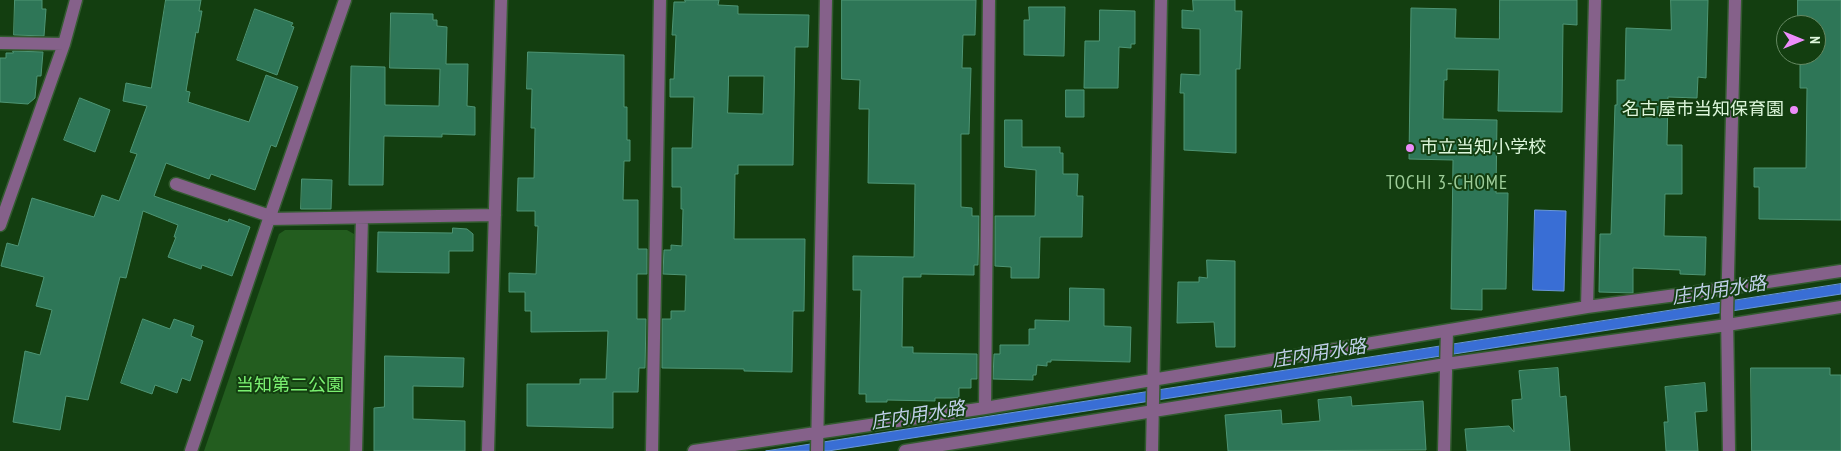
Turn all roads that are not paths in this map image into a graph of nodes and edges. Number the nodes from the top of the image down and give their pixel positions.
1 (76, 0) edge
2 (345, 0) edge
3 (501, 0) edge
4 (660, 0) edge
5 (826, 0) edge
6 (989, 0) edge
7 (1160, 0) edge
8 (1595, 0) edge
9 (1735, 0) edge
10 (0, 43) edge
11 (64, 44) junction
12 (176, 184) dead end
13 (495, 215) junction
14 (269, 218) junction
15 (362, 218) junction
16 (0, 225) edge
17 (1841, 271) edge
18 (1728, 294) junction
19 (1587, 307) junction
20 (1841, 307) edge
21 (1727, 320) junction
22 (1446, 336) junction
23 (1446, 360) junction
24 (1153, 383) junction
25 (985, 408) junction
26 (1153, 408) junction
27 (817, 442) edge
28 (191, 451) edge
29 (356, 451) edge
30 (488, 451) edge
31 (652, 451) edge
32 (694, 451) edge
33 (905, 451) edge
34 (1152, 451) edge
35 (1444, 451) edge
36 (1729, 451) edge

1 - 11 street
2 - 14 street
3 - 13 street
4 - 31 street
5 - 27 street
6 - 25 street
7 - 24 street
8 - 19 street
9 - 18 street
10 - 11 street
11 - 16 street
12 - 14 street
13 - 15 street
13 - 30 street
14 - 15 street
14 - 28 street
15 - 29 street
17 - 18 street
18 - 19 street
18 - 21 street
19 - 22 street
20 - 21 street
21 - 23 street
21 - 36 street
22 - 23 street
22 - 24 street
23 - 26 street
23 - 35 street
24 - 25 street
24 - 26 street
25 - 27 street
26 - 33 street
26 - 34 street
27 - 32 street

